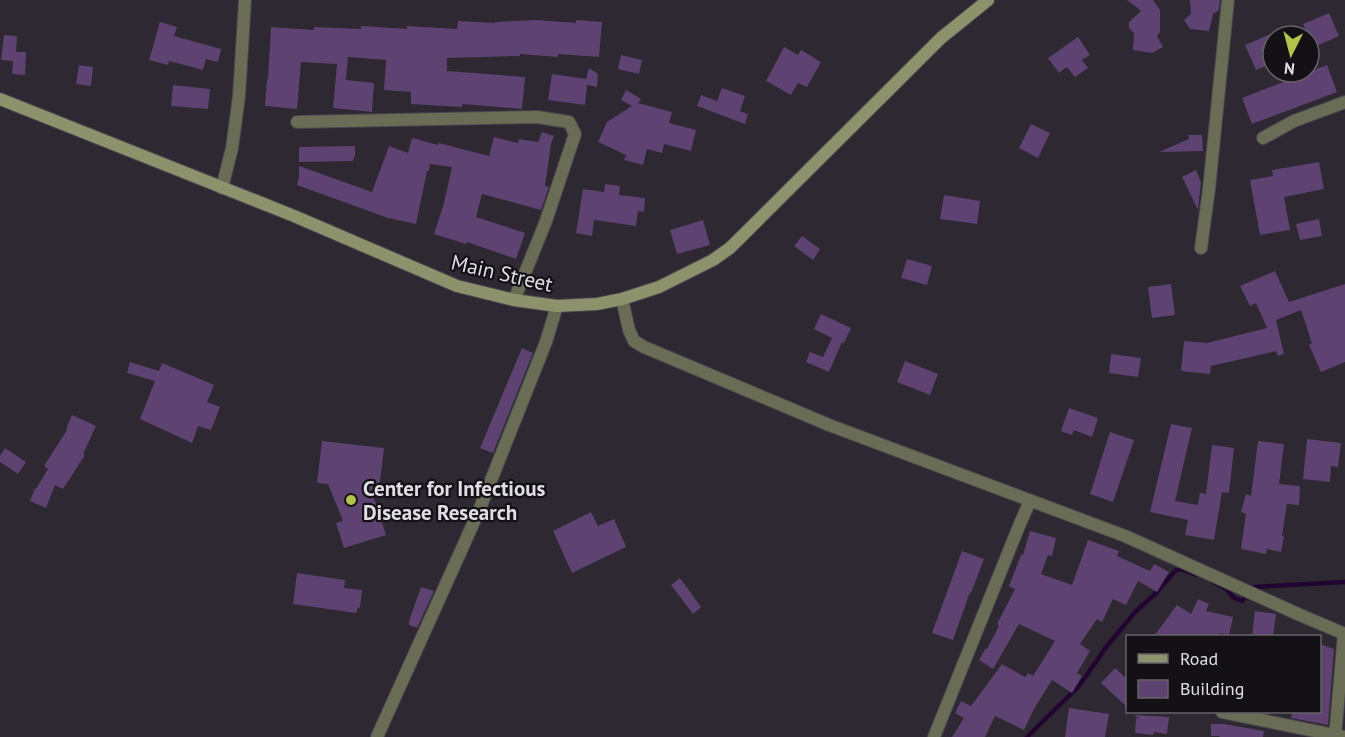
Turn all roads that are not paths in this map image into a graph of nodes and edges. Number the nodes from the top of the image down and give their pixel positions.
1 (245, 0) edge
2 (988, 0) edge
3 (1228, 0) edge
4 (0, 99) edge
5 (1345, 102) edge
6 (297, 122) dead end
7 (1263, 138) dead end
8 (222, 188) junction
9 (1201, 248) dead end
10 (622, 299) junction
11 (514, 300) junction
12 (557, 306) junction
13 (1030, 501) junction
14 (1345, 634) edge
15 (1230, 713) edge
16 (377, 737) edge
17 (934, 737) edge
18 (1338, 737) edge

1 - 8 street
2 - 10 main road, Main Street
3 - 9 street
4 - 8 main road, Main Street
5 - 7 street
6 - 11 street
8 - 11 main road, Main Street
10 - 12 main road, Main Street
10 - 13 street
11 - 12 main road, Main Street
12 - 16 street
13 - 14 street
13 - 17 street
14 - 18 street
15 - 18 street

